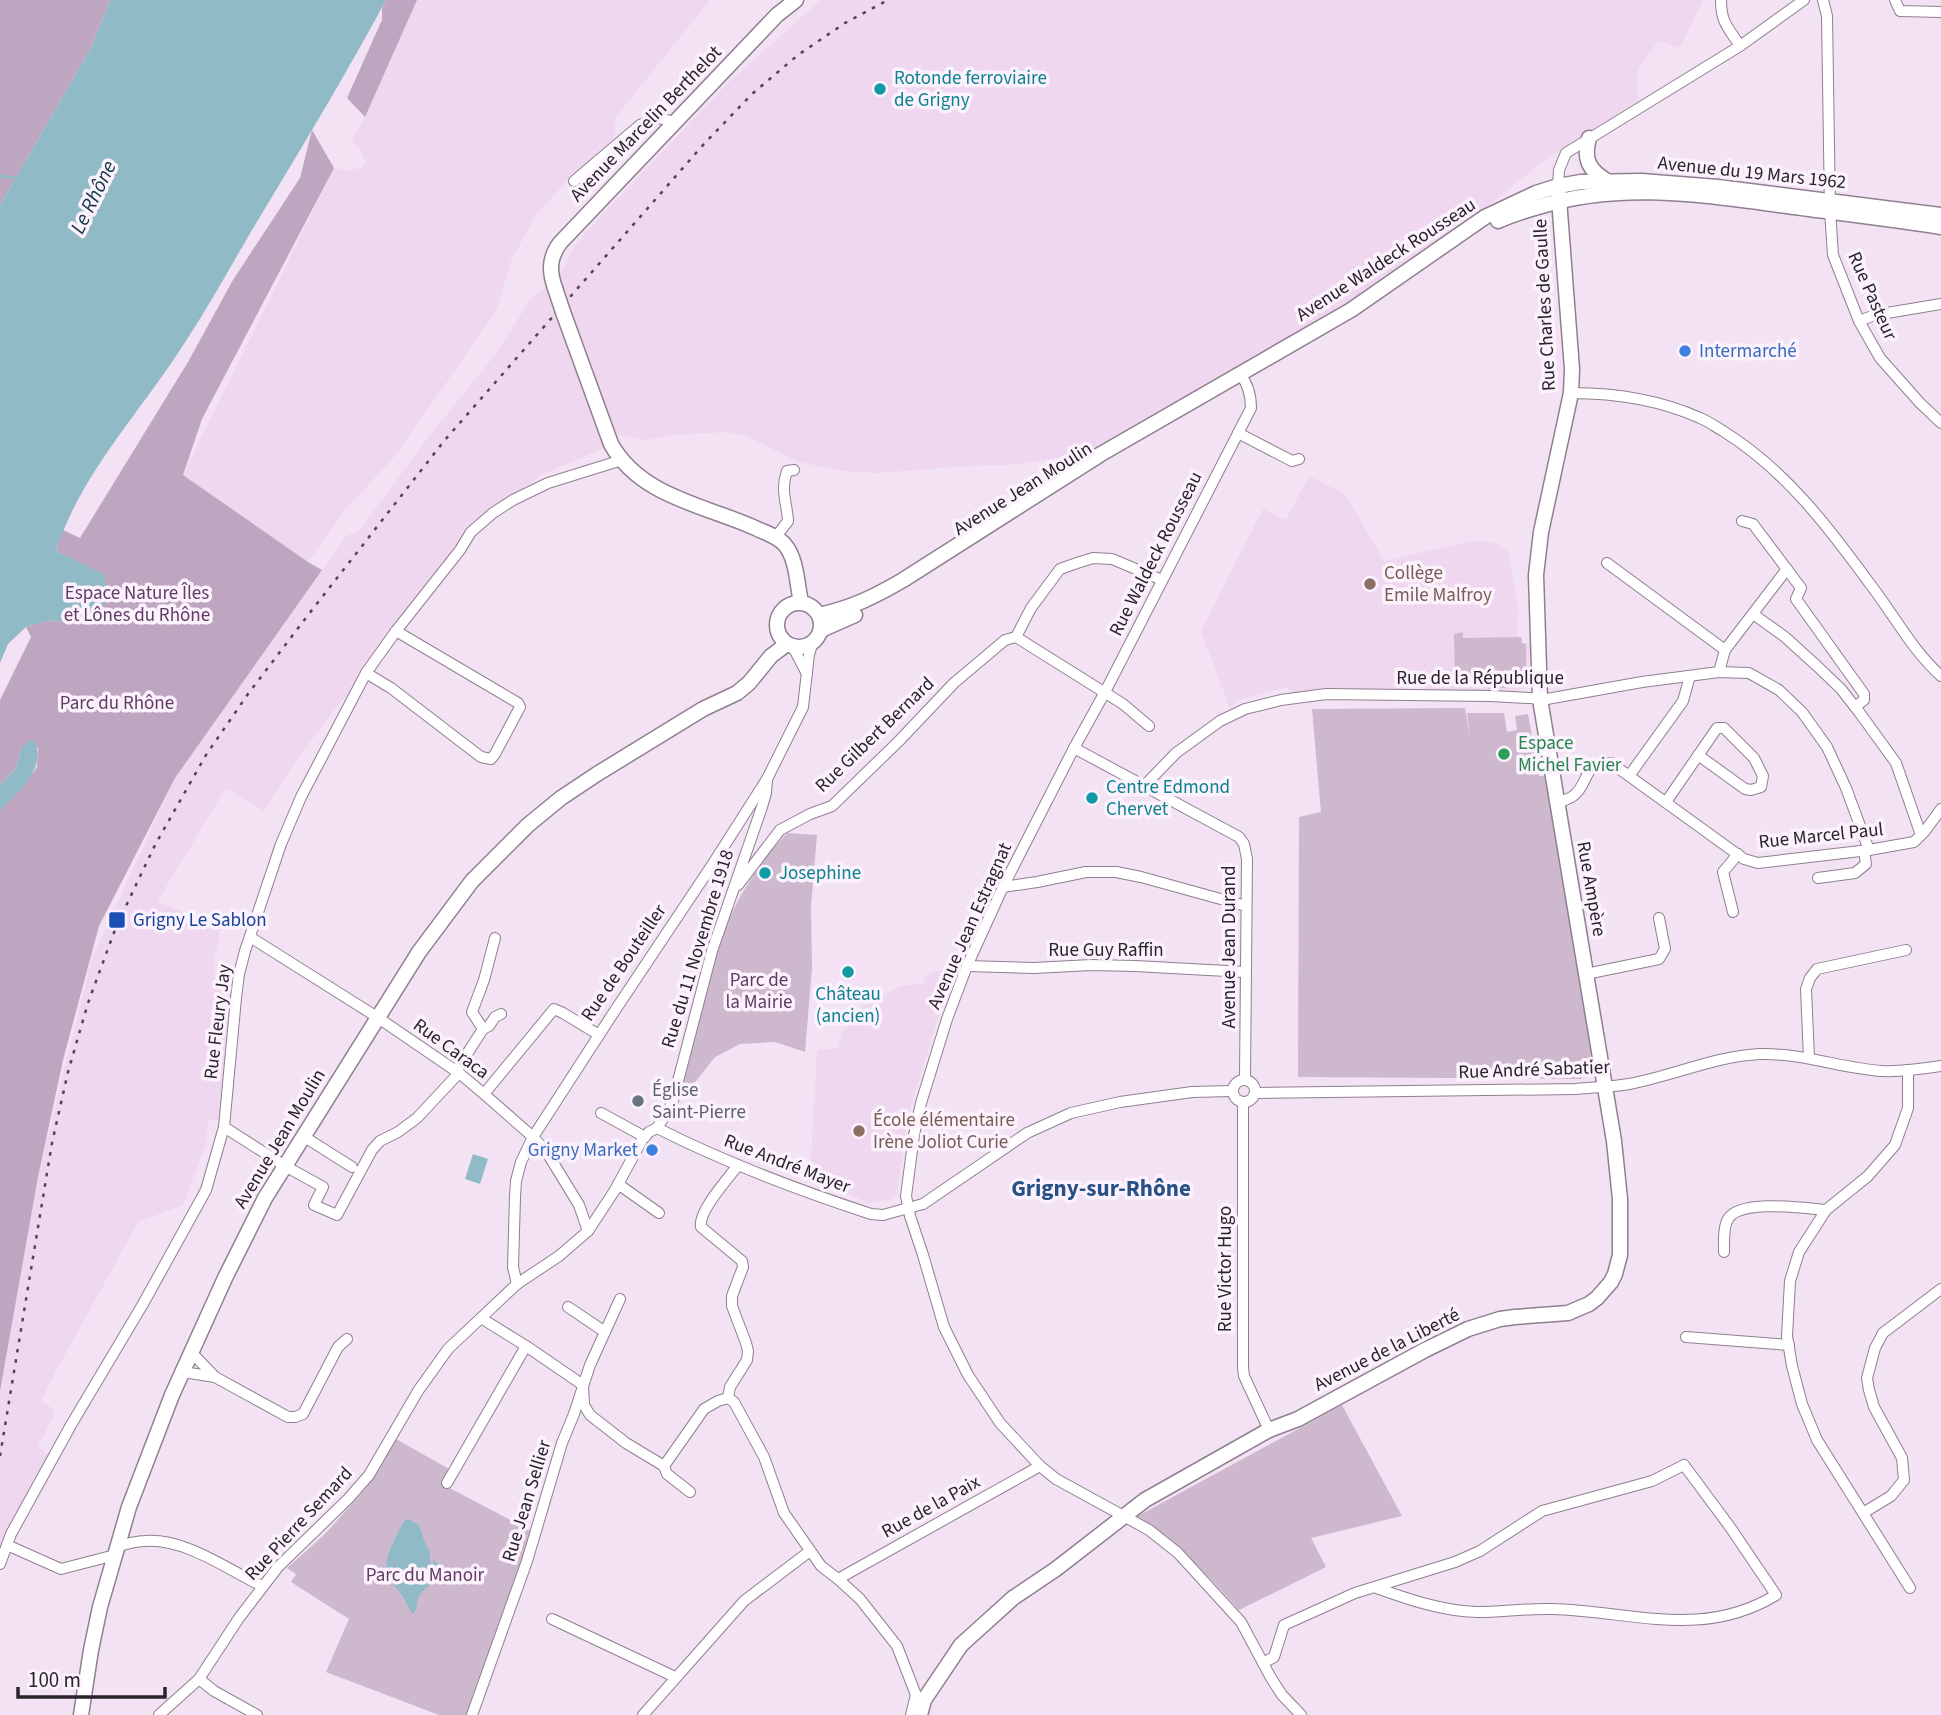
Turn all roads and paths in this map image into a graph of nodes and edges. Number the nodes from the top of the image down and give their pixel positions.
1 (796, 0) edge
2 (1721, 0) edge
3 (1804, 0) edge
4 (1823, 0) edge
5 (1895, 0) edge
6 (1941, 12) edge
7 (1740, 46) junction
8 (675, 122) junction
9 (1589, 138) junction
10 (574, 181) dead end
11 (1609, 181) junction
12 (1558, 193) junction
13 (1831, 206) junction
14 (1941, 215) edge
15 (1941, 227) edge
16 (1941, 304) edge
17 (1860, 320) junction
18 (1242, 378) junction
19 (1570, 393) junction
20 (1941, 423) edge
21 (1237, 433) junction
22 (1299, 459) dead end
23 (622, 460) junction
24 (794, 470) dead end
25 (1742, 521) dead end
26 (775, 538) junction
27 (1607, 564) dead end
28 (1787, 569) junction
29 (1162, 580) junction
30 (794, 604) junction
31 (1753, 614) junction
32 (776, 629) junction
33 (817, 629) junction
34 (396, 631) junction
35 (1016, 637) junction
36 (790, 645) junction
37 (1725, 650) junction
38 (1719, 672) junction
39 (366, 673) junction
40 (807, 674) junction
41 (1690, 676) junction
42 (1941, 676) edge
43 (1105, 692) junction
44 (1540, 699) junction
45 (1855, 707) junction
46 (703, 709) junction
47 (1149, 726) dead end
48 (1074, 748) junction
49 (1698, 755) junction
50 (1629, 776) junction
51 (767, 779) junction
52 (1144, 786) junction
53 (1666, 802) junction
54 (1557, 803) junction
55 (1941, 809) edge
56 (1921, 835) junction
57 (1866, 850) junction
58 (1738, 854) junction
59 (1818, 878) dead end
60 (1003, 887) junction
61 (733, 891) junction
62 (1246, 906) junction
63 (1733, 912) dead end
64 (1660, 918) dead end
65 (250, 937) junction
66 (495, 938) dead end
67 (1906, 950) dead end
68 (967, 966) junction
69 (1245, 972) junction
70 (1586, 974) junction
71 (501, 1014) dead end
72 (377, 1017) junction
73 (483, 1029) junction
74 (598, 1035) junction
75 (1809, 1058) junction
76 (1941, 1066) edge
77 (1908, 1070) junction
78 (458, 1072) junction
79 (1245, 1079) junction
80 (1605, 1087) junction
81 (1232, 1091) junction
82 (1255, 1093) junction
83 (484, 1094) junction
84 (1243, 1102) junction
85 (601, 1113) dead end
86 (224, 1127) junction
87 (657, 1128) junction
88 (303, 1136) junction
89 (533, 1137) junction
90 (645, 1137) junction
91 (738, 1165) junction
92 (285, 1166) junction
93 (352, 1167) dead end
94 (618, 1184) junction
95 (908, 1209) junction
96 (1826, 1210) junction
97 (659, 1213) dead end
98 (588, 1231) junction
99 (1724, 1252) dead end
100 (517, 1284) junction
101 (1941, 1289) edge
102 (620, 1299) dead end
103 (568, 1307) dead end
104 (481, 1318) junction
105 (605, 1332) junction
106 (1686, 1338) dead end
107 (347, 1339) dead end
108 (1789, 1345) junction
109 (526, 1346) junction
110 (192, 1353) junction
111 (183, 1372) junction
112 (215, 1377) junction
113 (583, 1385) junction
114 (728, 1398) junction
115 (1269, 1430) junction
116 (664, 1466) junction
117 (1040, 1466) junction
118 (447, 1483) dead end
119 (690, 1492) dead end
120 (1863, 1513) junction
121 (1125, 1516) junction
122 (7, 1545) junction
123 (116, 1550) junction
124 (810, 1551) junction
125 (0, 1564) edge
126 (838, 1578) junction
127 (262, 1586) junction
128 (1374, 1587) junction
129 (1910, 1588) dead end
130 (552, 1619) dead end
131 (1263, 1663) junction
132 (675, 1677) junction
133 (199, 1679) junction
134 (81, 1715) edge
135 (159, 1715) edge
136 (257, 1715) edge
137 (472, 1715) edge
138 (643, 1715) edge
139 (911, 1715) edge
140 (920, 1715) edge
141 (1301, 1715) edge

1 - 8 main road, Avenue Marcelin Berthelot
2 - 7 street
3 - 7 street, Rue Charles de Gaulle
4 - 13 street, Rue Pasteur
5 - 6 street
7 - 9 street, Rue Charles de Gaulle
8 - 10 street
8 - 23 main road, Avenue Marcelin Berthelot, bridge
9 - 11 main road
9 - 12 street, Rue Charles de Gaulle
11 - 12 main road, Avenue du 19 Mars 1962
11 - 13 main road, Avenue du 19 Mars 1962
12 - 13 main road, Avenue du 19 Mars 1962
12 - 18 main road, Avenue Waldeck Rousseau
12 - 19 main road, Rue Charles de Gaulle
13 - 14 main road, Avenue du 19 Mars 1962
13 - 15 main road, Avenue du 19 Mars 1962
13 - 17 street, Rue Pasteur
16 - 17 street
17 - 20 street, Rue Pasteur
18 - 21 street, Rue Waldeck Rousseau
18 - 33 main road, Avenue Jean Moulin
19 - 42 street
19 - 44 main road, Rue Charles de Gaulle
21 - 22 street
21 - 29 street, Rue Waldeck Rousseau
23 - 26 main road
23 - 34 street, Rue Fleury Jay
24 - 26 street
25 - 28 street
26 - 30 main road
27 - 37 street
28 - 31 street
28 - 45 street
29 - 35 street, Rue Gilbert Bernard
29 - 43 street, Rue Waldeck Rousseau
30 - 32 main road
30 - 33 main road
31 - 37 street
31 - 45 street
32 - 36 main road
32 - 46 main road, Avenue Jean Moulin
33 - 36 main road
33 - 40 street, Rue de Bouteiller
34 - 39 street, Rue Fleury Jay
34 - 39 street
35 - 43 street
35 - 61 street, Rue Gilbert Bernard
36 - 40 street
36 - 46 main road, Avenue Jean Moulin
37 - 38 street
38 - 41 street, Rue de la République
38 - 57 street, Rue de la République
39 - 65 street, Rue Fleury Jay
40 - 51 street, Rue de Bouteiller
41 - 44 street, Rue de la République
41 - 50 street
43 - 47 street
43 - 48 street, Rue Waldeck Rousseau
44 - 52 street, Rue de la République
44 - 54 main road, Rue Ampère
45 - 56 street
46 - 72 main road, Avenue Jean Moulin
48 - 52 street, Avenue Jean Durand
48 - 60 street, Avenue Jean Estragnat
49 - 49 street
49 - 53 street
50 - 53 street, Rue Marcel Paul
50 - 54 street, Rue Marcel Paul
51 - 61 street, Rue du 11 Novembre 1918
51 - 74 street, Rue de Bouteiller
52 - 62 street, Avenue Jean Durand
53 - 58 street, Rue Marcel Paul
54 - 70 main road, Rue Ampère
55 - 56 street
56 - 57 street, Rue Marcel Paul
57 - 58 street, Rue Marcel Paul
57 - 59 street
58 - 63 street
60 - 62 street
60 - 68 street, Avenue Jean Estragnat
61 - 87 street, Rue du 11 Novembre 1918
62 - 69 street, Avenue Jean Durand
64 - 70 street
65 - 72 street, Rue Caraca
65 - 86 street, Rue Fleury Jay
66 - 73 street
67 - 75 street
68 - 69 street, Rue Guy Raffin
68 - 95 street, Avenue Jean Estragnat
69 - 79 street, Avenue Jean Durand
70 - 80 main road, Rue Ampère
71 - 73 street
72 - 78 street, Rue Caraca
72 - 88 main road, Avenue Jean Moulin
73 - 78 street
74 - 83 street
74 - 89 street, Rue de Bouteiller
75 - 77 street, Rue André Sabatier
75 - 80 street, Rue André Sabatier
76 - 77 street, Rue André Sabatier
77 - 96 street
78 - 83 street, Rue Caraca
78 - 92 street
79 - 81 street
79 - 82 street
80 - 82 street, Rue André Sabatier
80 - 115 main road, Avenue de la Liberté
81 - 84 street
81 - 95 street
82 - 84 street
83 - 89 street, Rue Caraca
84 - 115 street, Rue Victor Hugo
85 - 90 street
86 - 92 street
86 - 122 street, Rue Fleury Jay
87 - 90 street
87 - 91 street, Rue André Mayer
88 - 92 main road, Avenue Jean Moulin
88 - 93 street
89 - 98 street, Rue Caraca
89 - 100 street, Rue de Bouteiller
90 - 94 street, Rue Pierre Semard
91 - 95 street, Rue André Mayer
91 - 114 street
92 - 110 main road, Avenue Jean Moulin
94 - 97 street
94 - 98 street, Rue Pierre Semard
95 - 117 street, Avenue Jean Estragnat
96 - 99 street
96 - 108 street
98 - 100 street, Rue Pierre Semard
100 - 104 street, Rue Pierre Semard
101 - 120 street
102 - 105 street, Rue Jean Sellier
103 - 105 street
104 - 109 street
104 - 127 street, Rue Pierre Semard
105 - 113 street, Rue Jean Sellier
106 - 108 street
107 - 112 street
108 - 120 street
109 - 113 street
109 - 118 street
110 - 111 main road, Avenue Jean Moulin
110 - 112 street
111 - 112 street
111 - 123 main road, Avenue Jean Moulin
113 - 116 street
113 - 137 street, Rue Jean Sellier
114 - 116 street
114 - 124 street
115 - 121 main road, Avenue de la Liberté
116 - 119 street
117 - 121 street, Avenue Jean Estragnat
117 - 126 street, Rue de la Paix
120 - 129 street
121 - 131 street, Avenue Jean Estragnat
121 - 140 main road, Avenue de la Liberté
122 - 123 street
122 - 125 street, Rue Fleury Jay
123 - 127 street
123 - 134 main road, Avenue Jean Moulin
124 - 126 street
124 - 132 street
126 - 139 street
127 - 133 street, Rue Pierre Semard
128 - 128 street
128 - 131 street
130 - 132 street
131 - 141 street, Avenue Jean Estragnat
132 - 138 street
133 - 135 street, Rue Pierre Semard
133 - 136 street

